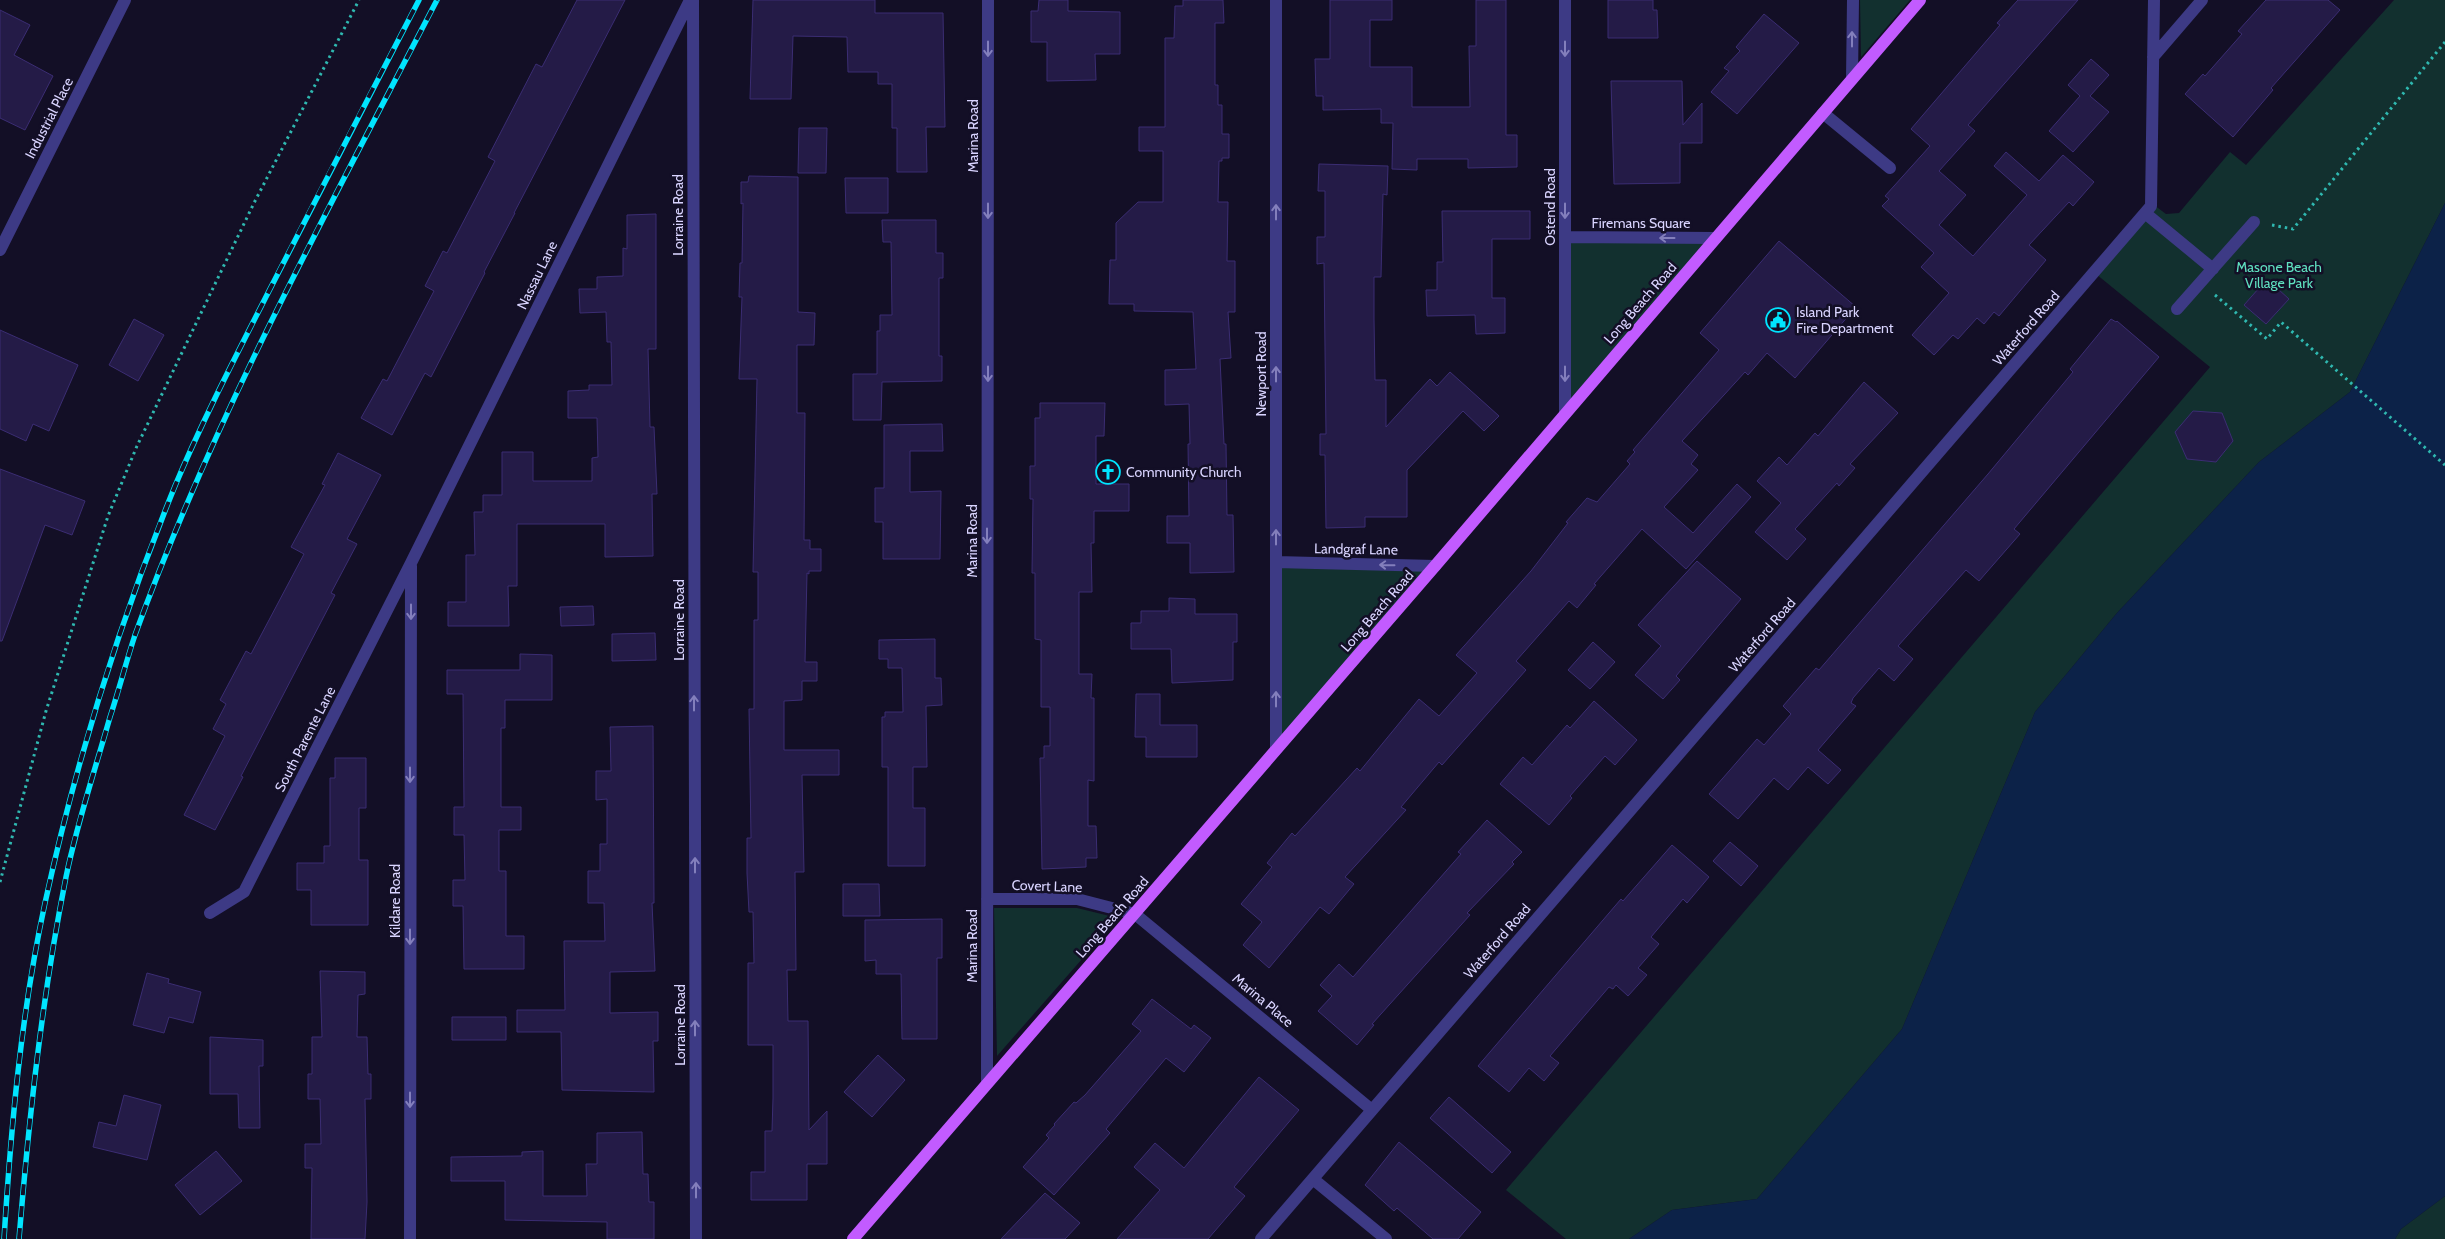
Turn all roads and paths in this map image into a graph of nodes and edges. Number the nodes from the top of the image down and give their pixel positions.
1 (125, 0) edge
2 (359, 0) edge
3 (691, 0) edge
4 (988, 0) edge
5 (1276, 0) edge
6 (1565, 0) edge
7 (1852, 0) edge
8 (1920, 0) edge
9 (2154, 0) edge
10 (2202, 0) edge
11 (2445, 42) edge
12 (2153, 57) junction
13 (1852, 79) junction
14 (1823, 113) junction
15 (1890, 168) dead end
16 (2145, 213) junction
17 (2254, 222) joint
18 (1565, 237) junction
19 (1716, 238) junction
20 (0, 250) edge
21 (2213, 269) junction
22 (2200, 283) junction
23 (2177, 309) dead end
24 (1565, 414) junction
25 (2445, 464) edge
26 (1276, 562) junction
27 (411, 563) junction
28 (1436, 566) junction
29 (1276, 748) junction
30 (0, 882) edge
31 (987, 899) junction
32 (210, 914) dead end
33 (1135, 914) junction
34 (987, 1082) junction
35 (1372, 1110) junction
36 (1313, 1179) junction
37 (410, 1239) edge
38 (696, 1239) edge
39 (853, 1239) edge
40 (1261, 1239) edge
41 (1386, 1239) edge

1 - 20 street, Industrial Place
2 - 30 path
3 - 27 street, Nassau Lane
38 -> 3 street, Lorraine Road
4 -> 31 street, Marina Road
26 -> 5 street, Newport Road
6 -> 18 street, Ostend Road
13 -> 7 street
8 - 13 main road, Long Beach Road
9 - 12 street, Waterford Road
10 - 12 street
11 - 17 path
12 - 16 street, Waterford Road
13 - 14 main road, Long Beach Road
14 - 15 street
14 - 19 main road, Long Beach Road
16 - 21 street
16 - 35 street, Waterford Road
17 - 21 street
19 -> 18 street, Firemans Square
18 -> 24 street, Ostend Road
19 - 24 main road, Long Beach Road
21 - 22 street
22 - 23 street
22 - 25 path
24 - 28 main road, Long Beach Road
28 -> 26 street, Landgraf Lane
29 -> 26 street, Newport Road
27 - 32 street, South Parente Lane
27 -> 37 street, Kildare Road
28 - 29 main road, Long Beach Road
29 - 33 main road, Long Beach Road
31 - 33 street, Covert Lane
31 - 34 street, Marina Road
33 - 34 main road, Long Beach Road
33 - 35 street, Marina Place
34 - 39 main road, Long Beach Road
35 - 36 street, Waterford Road
36 - 40 street, Waterford Road
36 - 41 street

